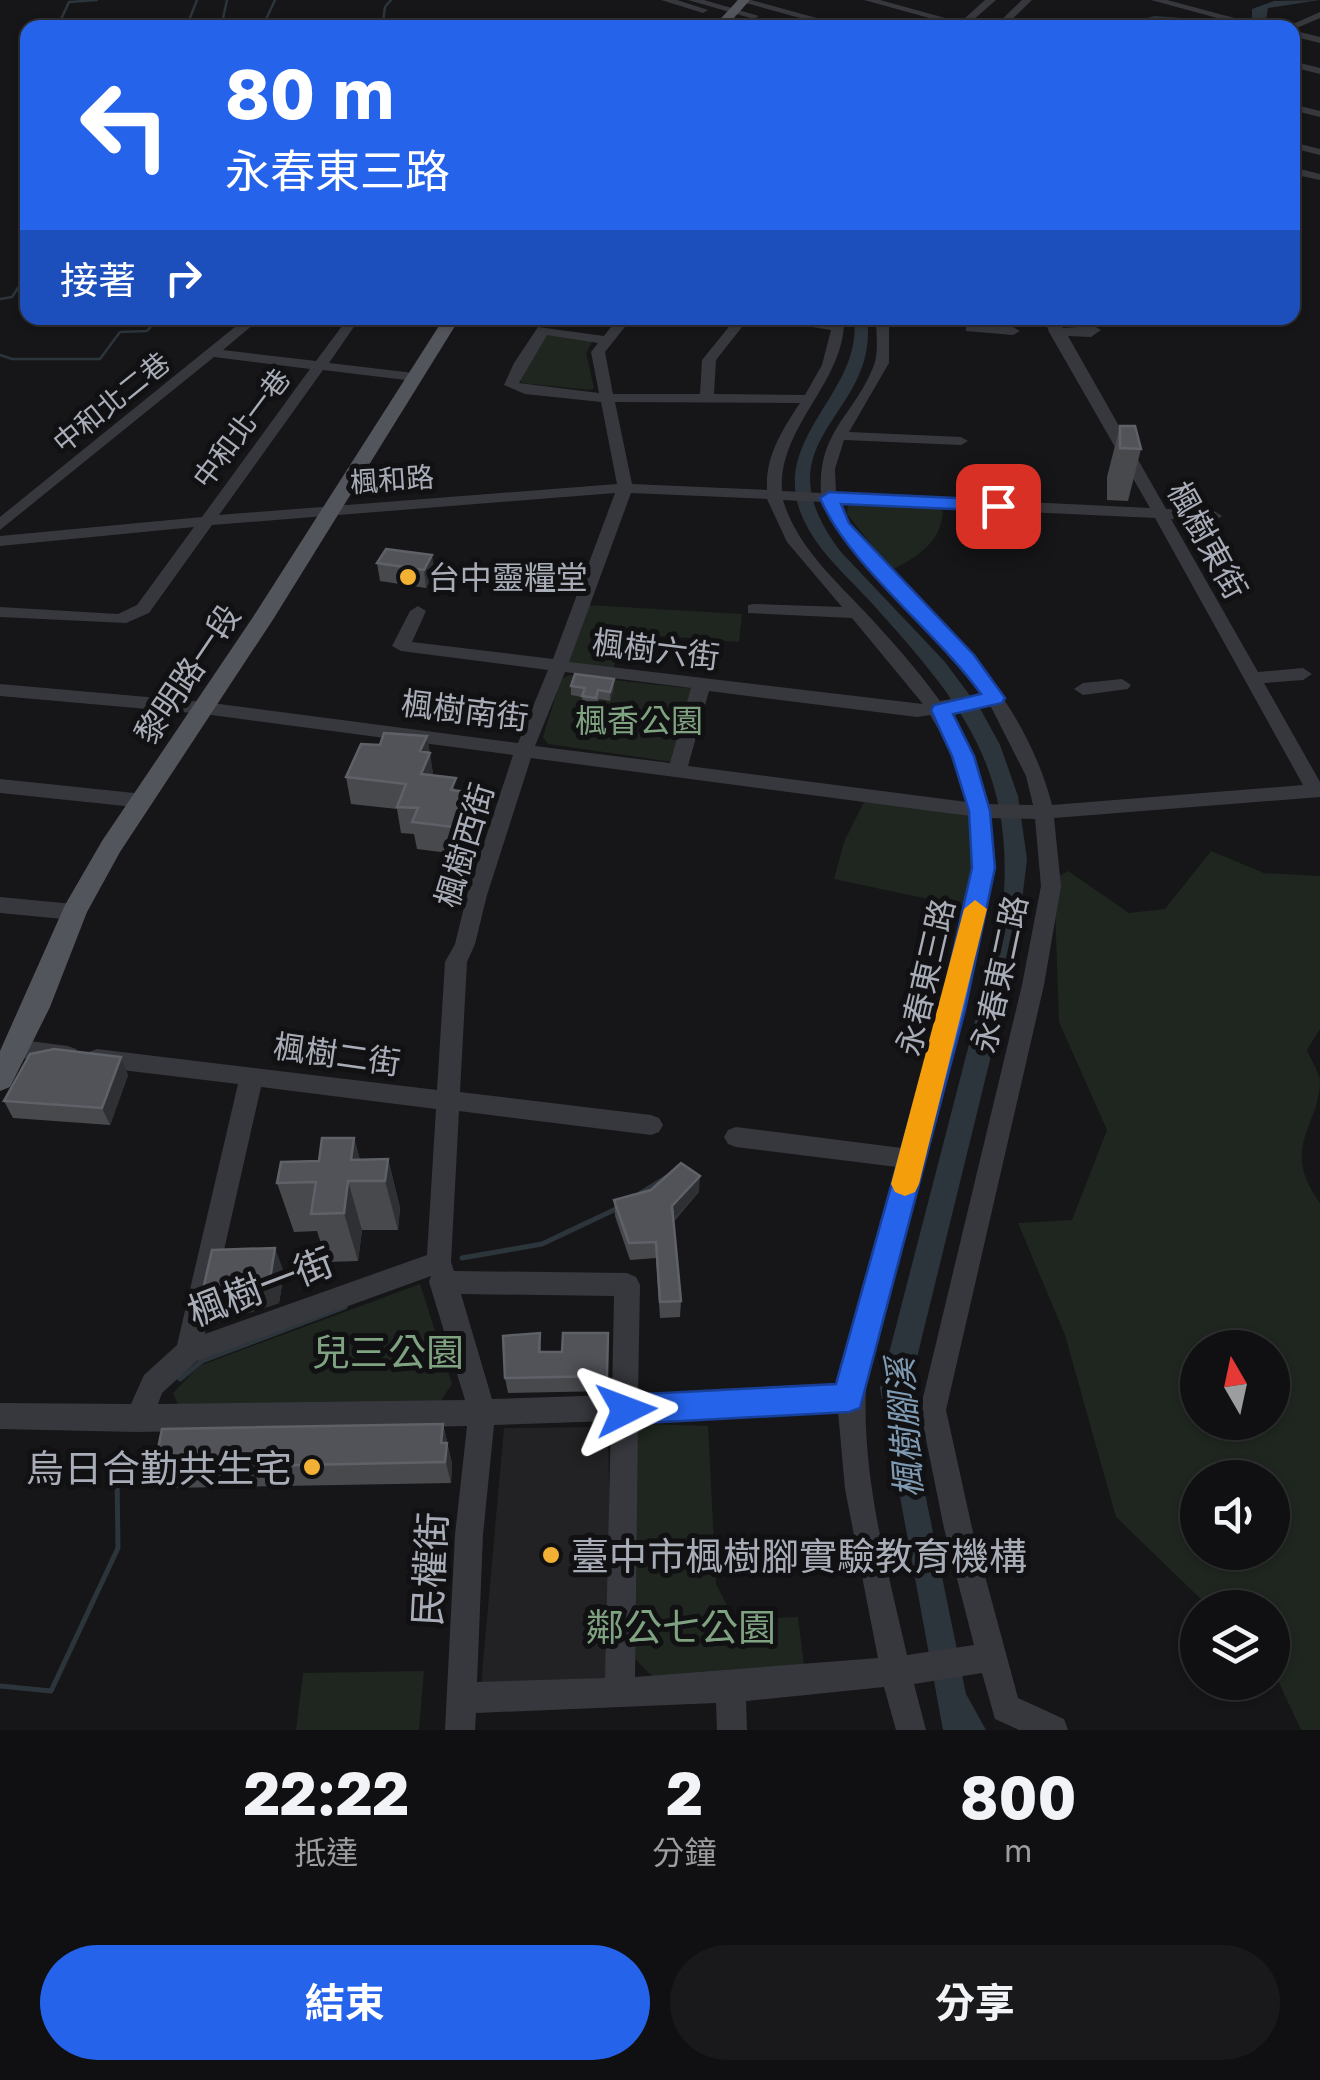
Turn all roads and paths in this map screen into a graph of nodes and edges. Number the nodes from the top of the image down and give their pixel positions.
1 (666, 0) edge
2 (693, 0) edge
3 (715, 0) edge
4 (868, 0) edge
5 (991, 0) edge
6 (1027, 0) edge
7 (1156, 0) edge
8 (738, 6) edge
9 (776, 20) edge
10 (790, 20) edge
11 (809, 20) edge
12 (940, 20) edge
13 (961, 20) edge
14 (1006, 20) edge
15 (1237, 20) edge
16 (245, 325) edge
17 (349, 325) edge
18 (447, 325) edge
19 (619, 325) edge
20 (737, 325) edge
21 (838, 325) edge
22 (883, 325) edge
23 (1053, 325) edge
24 (971, 328) dead end
25 (1094, 330) dead end
26 (1013, 331) dead end
27 (606, 340) junction
28 (211, 352) junction
29 (318, 366) junction
30 (414, 377) junction
31 (606, 398) junction
32 (707, 399) junction
33 (808, 399) junction
34 (842, 436) junction
35 (961, 441) dead end
36 (625, 488) junction
37 (782, 495) junction
38 (822, 497) junction
39 (330, 508) junction
40 (1159, 513) junction
41 (1214, 516) dead end
42 (204, 520) junction
43 (0, 525) edge
44 (0, 542) edge
45 (754, 609) dead end
46 (418, 610) dead end
47 (0, 612) edge
48 (856, 613) junction
49 (559, 666) junction
50 (1303, 674) dead end
51 (1252, 678) junction
52 (1122, 685) dead end
53 (701, 686) junction
54 (1083, 689) dead end
55 (0, 690) edge
56 (995, 698) junction
57 (204, 708) junction
58 (941, 710) junction
59 (525, 748) junction
60 (678, 768) junction
61 (0, 786) edge
62 (1318, 790) edge
63 (144, 800) junction
64 (980, 811) junction
65 (1044, 812) junction
66 (0, 905) edge
67 (74, 912) junction
68 (14, 1048) junction
69 (252, 1075) junction
70 (0, 1079) edge
71 (449, 1102) junction
72 (651, 1125) dead end
73 (736, 1137) dead end
74 (912, 1159) junction
75 (441, 1272) junction
76 (188, 1352) junction
77 (849, 1398) junction
78 (626, 1410) junction
79 (482, 1412) junction
80 (0, 1416) edge
81 (138, 1419) junction
82 (990, 1657) junction
83 (895, 1674) junction
84 (730, 1687) junction
85 (620, 1693) junction
86 (463, 1698) junction
87 (909, 1724) edge
88 (460, 1730) edge
89 (732, 1730) edge
90 (1054, 1730) edge

1 - 8 street
2 - 8 street
3 - 8 street
4 - 12 street
5 - 13 street
6 - 14 street
7 - 15 street
8 - 9 street
8 - 10 street
8 - 11 street
16 - 28 street, 中和北二巷
17 - 29 street, 中和北一巷
18 - 30 main road, 黎明路一段
19 - 27 street
20 - 32 street
21 - 33 street
22 - 34 street
23 - 25 street
23 - 40 street, 楓樹東街
24 - 26 street
27 - 31 street
27 - 31 street
28 - 29 street
28 - 43 street, 中和北二巷
29 - 30 street
29 - 42 street, 中和北一巷
30 - 39 main road, 黎明路一段
31 - 32 street
31 - 36 street
32 - 33 street
33 - 37 street
34 - 35 street
34 - 38 street
36 - 37 street, 楓和路
36 - 39 street, 楓和路
36 - 49 street, 楓樹西街
37 - 38 street, 楓和路
37 - 48 street, 永春東三路
38 - 40 street
38 - 56 street, 永春東二路
39 - 42 street, 楓和路
39 - 57 main road, 黎明路一段
40 - 41 street
40 - 51 street, 楓樹東街
42 - 44 street, 楓和路
42 - 47 street, 中和北一巷
45 - 48 street
46 - 49 street, 楓樹六街
48 - 58 street, 永春東三路
49 - 53 street, 楓樹六街
49 - 59 street, 楓樹西街
50 - 51 street
51 - 62 street, 楓樹東街
52 - 54 street
53 - 58 street, 楓樹六街
53 - 60 street
55 - 57 street, 楓樹南街
56 - 58 street, 楓樹六街
56 - 65 street, 永春東二路
57 - 59 street, 楓樹南街
57 - 63 main road, 黎明路一段
58 - 64 street, 永春東三路
59 - 60 street, 楓樹南街
59 - 71 street, 楓樹西街
60 - 64 street, 楓樹南街
61 - 63 street
62 - 65 street
63 - 67 main road, 黎明路一段
64 - 65 street, 楓樹南街
64 - 74 street, 永春東三路
65 - 82 street, 永春東二路
66 - 67 street
67 - 68 main road, 黎明路一段
68 - 69 street, 楓樹二街
68 - 70 main road, 黎明路一段
69 - 71 street, 楓樹二街
69 - 76 street
71 - 72 street, 楓樹二街
71 - 75 street, 楓樹西街
73 - 74 street
74 - 77 street, 永春東三路
75 - 76 street, 楓樹一街
75 - 78 street
75 - 79 street, 楓樹西街
76 - 81 street, 楓樹一街
77 - 78 street
77 - 83 street, 永春東三路
78 - 79 street
78 - 85 street
79 - 81 street
79 - 86 street, 民權街
80 - 81 street
82 - 83 street
82 - 90 street, 永春東二路
83 - 84 street
83 - 87 street, 永春東三路
84 - 85 street
84 - 89 street
85 - 86 street
86 - 88 street, 民權街

